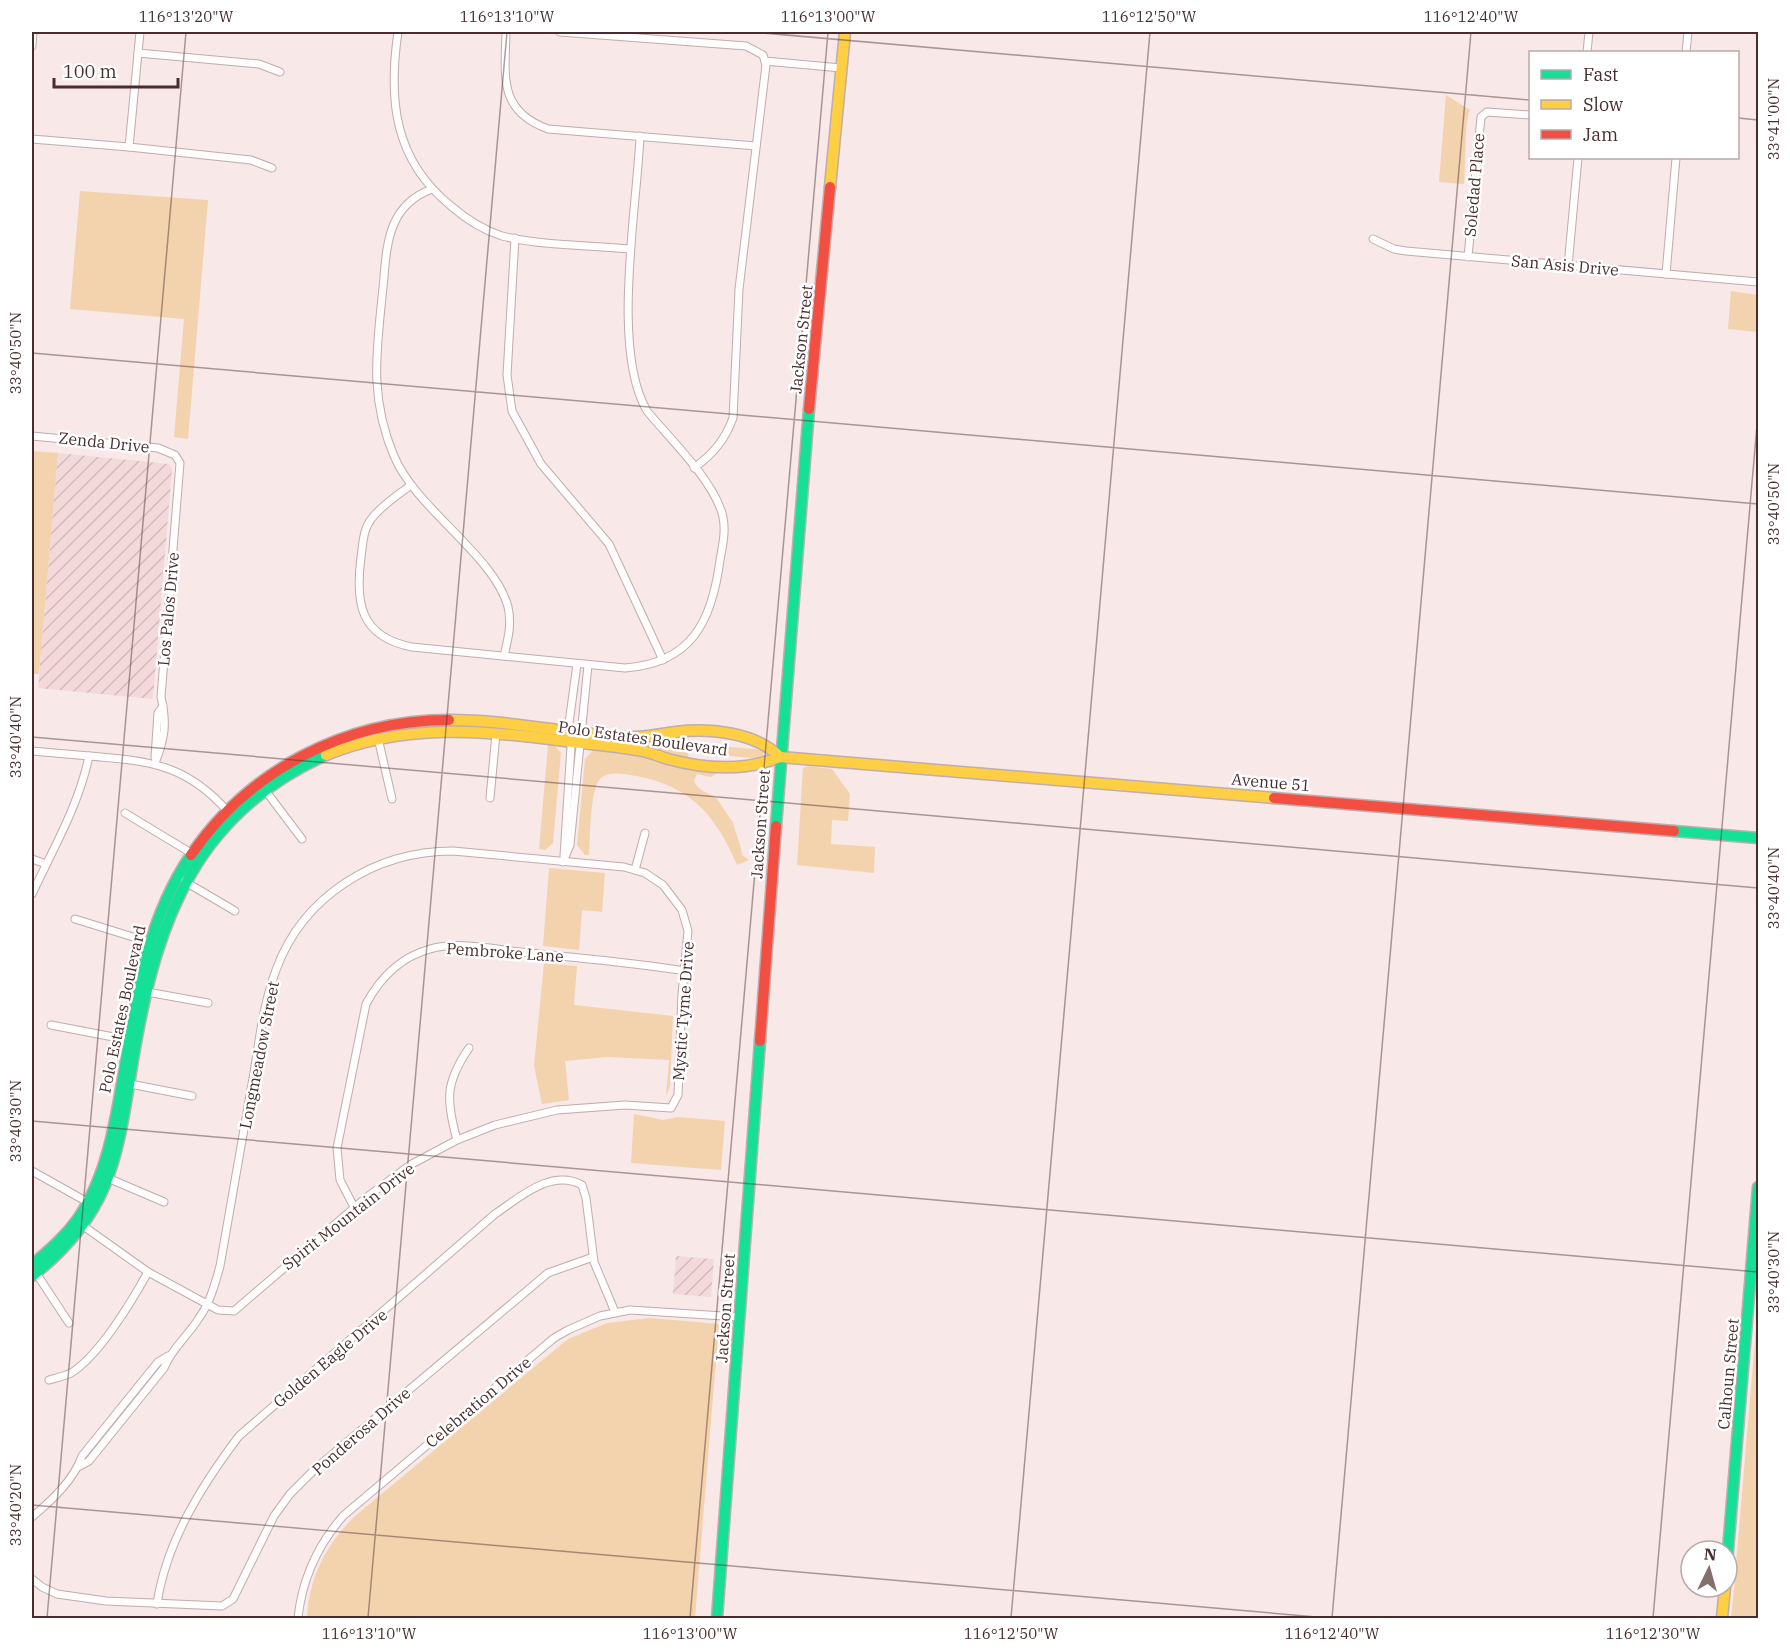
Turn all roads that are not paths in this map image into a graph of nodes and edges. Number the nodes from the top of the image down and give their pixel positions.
1 (33, 32) edge
2 (140, 32) edge
3 (398, 32) edge
4 (506, 32) edge
5 (560, 32) edge
6 (844, 32) edge
7 (1589, 32) edge
8 (1688, 32) edge
9 (32, 44) edge
10 (1587, 51) edge
11 (1686, 51) edge
12 (138, 53) junction
13 (765, 61) junction
14 (841, 68) junction
15 (280, 72) dead end
16 (1529, 115) edge
17 (640, 136) junction
18 (32, 139) edge
19 (756, 146) junction
20 (129, 147) junction
21 (1578, 159) edge
22 (1676, 159) edge
23 (272, 168) dead end
24 (432, 189) junction
25 (515, 238) junction
26 (1373, 239) dead end
27 (630, 249) junction
28 (1468, 257) junction
29 (1568, 266) junction
30 (1666, 274) junction
31 (1758, 282) edge
32 (32, 435) edge
33 (175, 455) joint
34 (694, 468) junction
35 (411, 485) junction
36 (504, 656) junction
37 (663, 660) junction
38 (577, 664) junction
39 (588, 665) junction
40 (496, 734) junction
41 (576, 737) junction
42 (378, 738) junction
43 (32, 751) edge
44 (88, 756) junction
45 (780, 757) junction
46 (155, 763) junction
47 (265, 790) junction
48 (490, 798) dead end
49 (392, 799) dead end
50 (125, 813) dead end
51 (230, 813) junction
52 (645, 833) dead end
53 (1758, 838) edge
54 (302, 839) dead end
55 (191, 853) junction
56 (32, 859) edge
57 (563, 861) junction
58 (46, 864) junction
59 (635, 870) junction
60 (184, 881) junction
61 (32, 894) edge
62 (235, 911) dead end
63 (75, 919) dead end
64 (149, 942) junction
65 (685, 971) junction
66 (147, 992) junction
67 (208, 1003) dead end
68 (51, 1025) dead end
69 (129, 1040) junction
70 (469, 1048) dead end
71 (130, 1084) junction
72 (192, 1096) dead end
73 (675, 1104) joint
74 (457, 1140) junction
75 (32, 1171) edge
76 (110, 1179) junction
77 (1758, 1187) edge
78 (164, 1202) dead end
79 (89, 1203) junction
80 (354, 1207) junction
81 (81, 1224) junction
82 (593, 1257) junction
83 (147, 1272) junction
84 (35, 1273) edge
85 (207, 1304) junction
86 (615, 1312) junction
87 (739, 1317) junction
88 (69, 1323) dead end
89 (49, 1380) dead end
90 (32, 1517) edge
91 (1729, 1539) edge
92 (32, 1579) edge
93 (1724, 1599) edge
94 (157, 1604) junction
95 (298, 1618) edge
96 (717, 1618) edge
97 (1722, 1618) edge

1 - 9 street
2 - 12 street
3 - 24 street
4 - 17 street
5 - 13 street
6 - 14 street, Jackson Street
7 - 10 street
8 - 11 street
12 - 15 street
12 - 20 street
13 - 14 street
13 - 19 street
14 - 45 street, Jackson Street
16 - 28 street, Soledad Place
17 - 19 street
17 - 27 street
18 - 20 street
19 - 34 street
20 - 23 street
21 - 29 street
22 - 30 street
24 - 25 street
24 - 35 street
25 - 27 street
25 - 37 street
26 - 28 street, San Asis Drive
27 - 34 street
28 - 29 street, San Asis Drive
29 - 30 street, San Asis Drive
30 - 31 street, San Asis Drive
32 - 33 street, Zenda Drive
33 - 46 street, Los Palos Drive
34 - 37 street
35 - 36 street
35 - 36 street
36 - 38 street
37 - 39 street
38 - 39 street
38 - 41 street
39 - 41 street
40 - 41 street, Polo Estates Boulevard
40 - 42 street, Polo Estates Boulevard
40 - 48 street
41 - 45 street, Polo Estates Boulevard
41 - 45 street, Polo Estates Boulevard
41 - 51 street, Polo Estates Boulevard
41 - 57 street
42 - 47 street, Polo Estates Boulevard
42 - 49 street
43 - 44 street
44 - 46 street
44 - 58 street
45 - 53 street, Avenue 51
45 - 87 street, Jackson Street
46 - 51 street
47 - 51 street, Polo Estates Boulevard
47 - 54 street
50 - 55 street
51 - 55 street, Polo Estates Boulevard
51 - 60 street, Polo Estates Boulevard
52 - 59 street
55 - 64 street, Polo Estates Boulevard
56 - 58 street
57 - 59 street, Mystic Tyme Drive
57 - 85 street, Longmeadow Street
58 - 61 street
59 - 65 street, Mystic Tyme Drive
60 - 62 street
60 - 66 street, Polo Estates Boulevard
63 - 64 street
64 - 69 street, Polo Estates Boulevard
65 - 73 street, Mystic Tyme Drive
65 - 80 street, Pembroke Lane
66 - 67 street
66 - 71 street, Polo Estates Boulevard
68 - 69 street
69 - 79 street, Polo Estates Boulevard
70 - 74 street
71 - 72 street
71 - 76 street, Polo Estates Boulevard
73 - 74 street, Spirit Mountain Drive
74 - 80 street, Spirit Mountain Drive
75 - 79 street
76 - 78 street
76 - 81 street, Polo Estates Boulevard
77 - 91 street, Calhoun Street
79 - 81 street, Polo Estates Boulevard
80 - 85 street, Spirit Mountain Drive
81 - 83 street, Spirit Mountain Drive
81 - 84 street, Polo Estates Boulevard
82 - 86 street
82 - 94 street, Ponderosa Drive
82 - 94 street, Golden Eagle Drive
83 - 85 street, Spirit Mountain Drive
83 - 89 street
84 - 88 street
85 - 90 street, Longmeadow Street
86 - 87 street, Celebration Drive
86 - 95 street, Celebration Drive
87 - 96 street, Jackson Street
92 - 94 street, Ponderosa Drive
93 - 97 street

